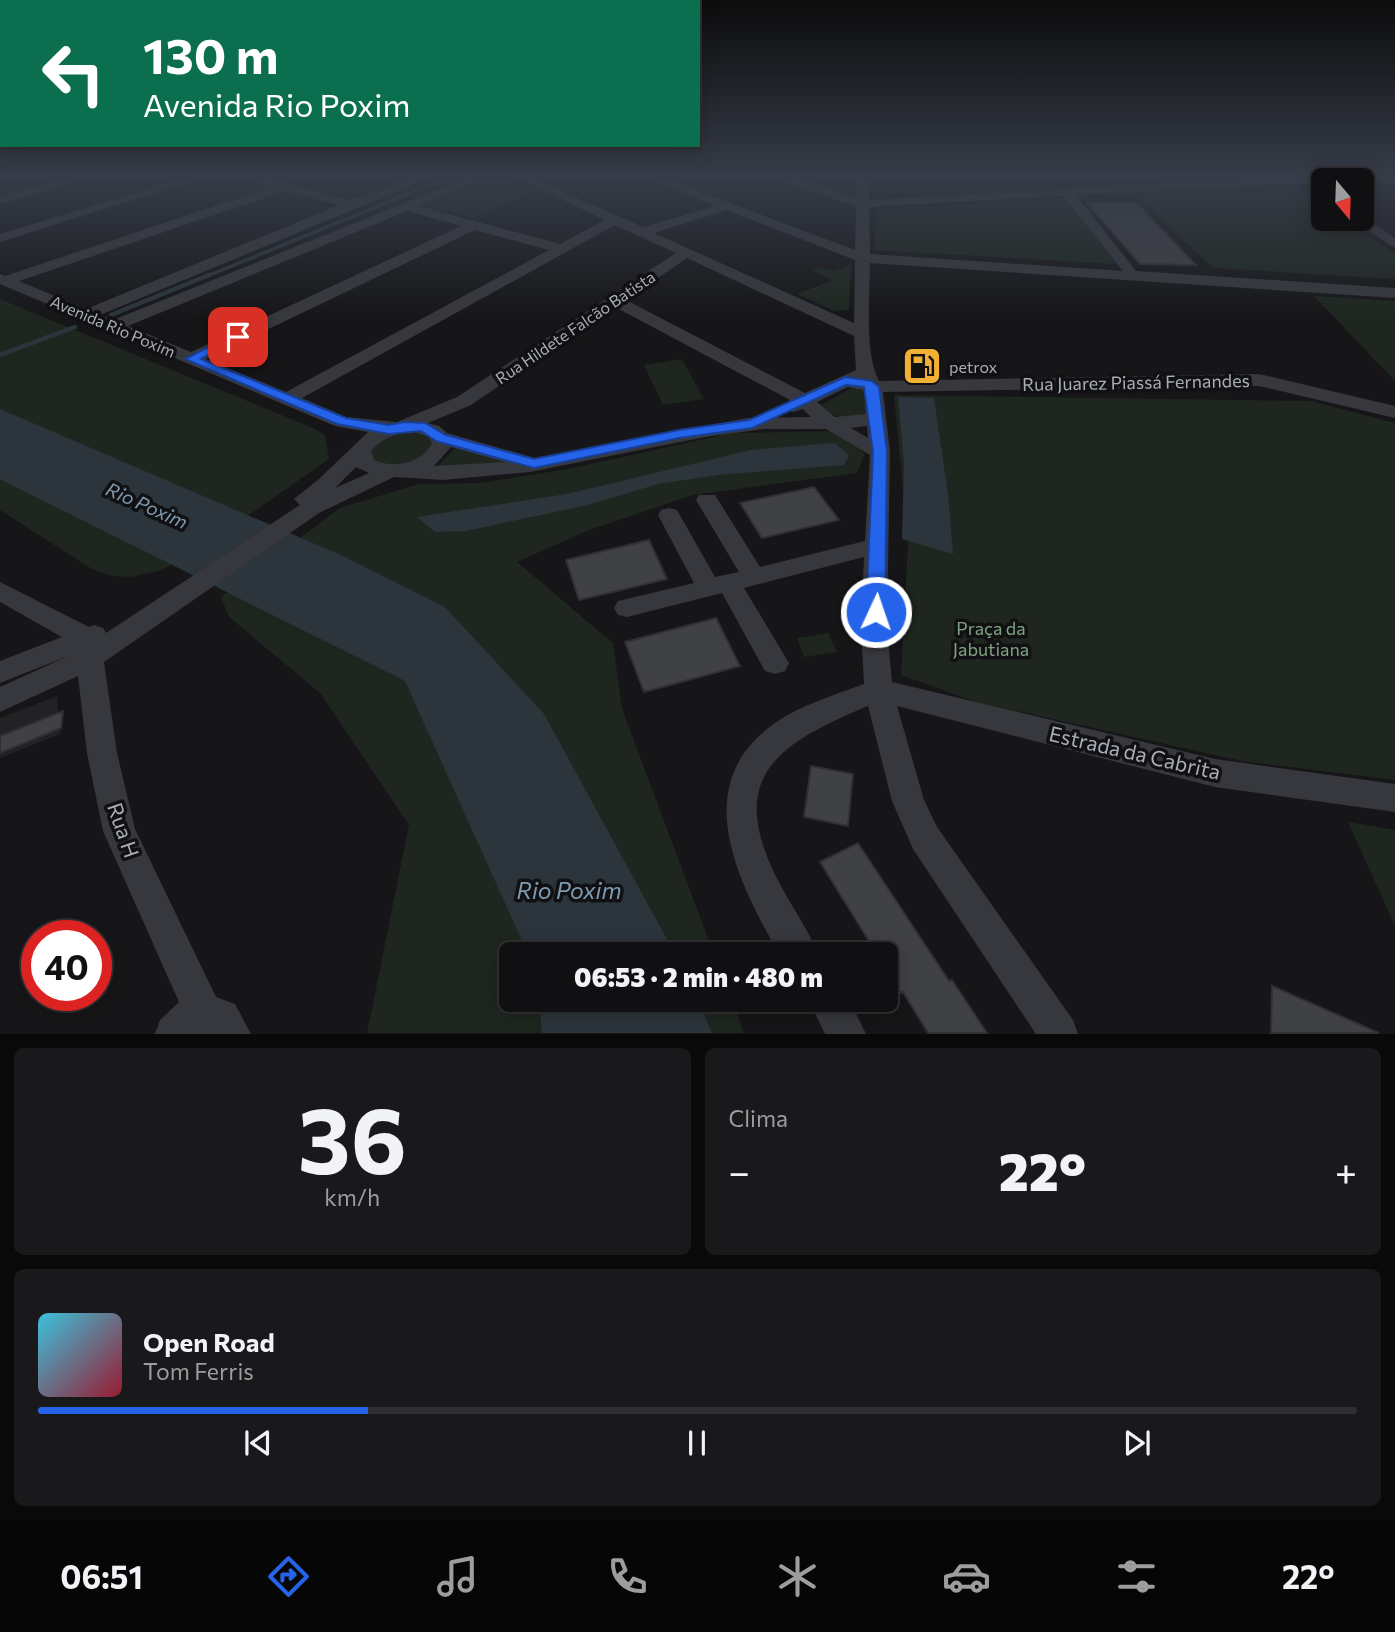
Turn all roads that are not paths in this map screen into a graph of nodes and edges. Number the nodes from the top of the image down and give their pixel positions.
1 (45, 224) edge
2 (171, 224) edge
3 (302, 224) edge
4 (358, 224) edge
5 (607, 224) edge
6 (625, 224) edge
7 (667, 224) edge
8 (777, 224) edge
9 (862, 224) edge
10 (1093, 224) edge
11 (474, 225) joint
12 (1374, 230) edge
13 (642, 232) junction
14 (0, 238) edge
15 (1395, 244) edge
16 (562, 249) junction
17 (686, 253) junction
18 (863, 256) junction
19 (1128, 266) junction
20 (2, 280) edge
21 (1395, 285) edge
22 (1395, 293) edge
23 (613, 300) junction
24 (85, 315) junction
25 (114, 326) junction
26 (862, 333) junction
27 (191, 359) junction
28 (869, 379) junction
29 (288, 398) junction
30 (464, 401) junction
31 (806, 401) junction
32 (1395, 412) edge
33 (876, 418) junction
34 (342, 422) junction
35 (834, 423) junction
36 (752, 424) junction
37 (397, 428) junction
38 (440, 436) junction
39 (362, 449) junction
40 (880, 452) junction
41 (534, 464) junction
42 (395, 471) junction
43 (707, 500) dead end
44 (305, 505) junction
45 (668, 515) dead end
46 (878, 546) junction
47 (730, 583) junction
48 (0, 591) edge
49 (626, 608) dead end
50 (87, 649) junction
51 (775, 663) dead end
52 (0, 672) edge
53 (877, 690) junction
54 (0, 700) edge
55 (1395, 797) edge
56 (793, 942) edge
57 (834, 1012) edge
58 (187, 1022) edge
59 (232, 1034) edge
60 (847, 1034) edge
61 (1059, 1034) edge

1 - 14 street
2 - 20 street
3 - 24 street
4 - 25 street
5 - 16 street
6 - 13 street
7 - 13 street
8 - 18 street
9 - 18 street
10 - 19 street
11 - 16 street
11 - 27 street
12 - 15 street
13 - 17 street
16 - 29 street
17 - 23 street, Rua Hildete Falcão Batista
17 - 26 street
18 - 19 street
18 - 22 street
18 - 26 street
19 - 21 street
20 - 24 street, Avenida Rio Poxim
23 - 30 street, Rua Hildete Falcão Batista
23 - 31 street
24 - 25 street, Avenida Rio Poxim
25 - 27 street, Avenida Rio Poxim
26 - 28 street
27 - 29 street, Avenida Rio Poxim
28 - 31 street
28 - 32 street, Rua Juarez Piassá Fernandes
28 - 33 street
29 - 34 street, Avenida Rio Poxim
30 - 37 street, Rua Hildete Falcão Batista
30 - 38 street, Rua Hildete Falcão Batista
31 - 35 street
31 - 36 street
33 - 35 street
33 - 40 street
34 - 37 street, Avenida Rio Poxim
34 - 39 street, Avenida Rio Poxim
35 - 36 street
35 - 40 street
36 - 41 street
37 - 38 street, Avenida Rio Poxim
37 - 39 street, Rua Hildete Falcão Batista
38 - 41 street
38 - 42 street, Rua Hildete Falcão Batista
39 - 42 street, Avenida Rio Poxim
39 - 44 street, Rua Hildete Falcão Batista
40 - 46 street
41 - 42 street
42 - 44 street
43 - 47 street
44 - 50 street
45 - 47 street
46 - 47 street
46 - 53 street
47 - 49 street
47 - 51 street
48 - 50 street
50 - 52 street
50 - 54 street
50 - 58 street, Rua H
53 - 55 street, Estrada da Cabrita
53 - 56 street
53 - 61 street
57 - 60 street
58 - 59 street

